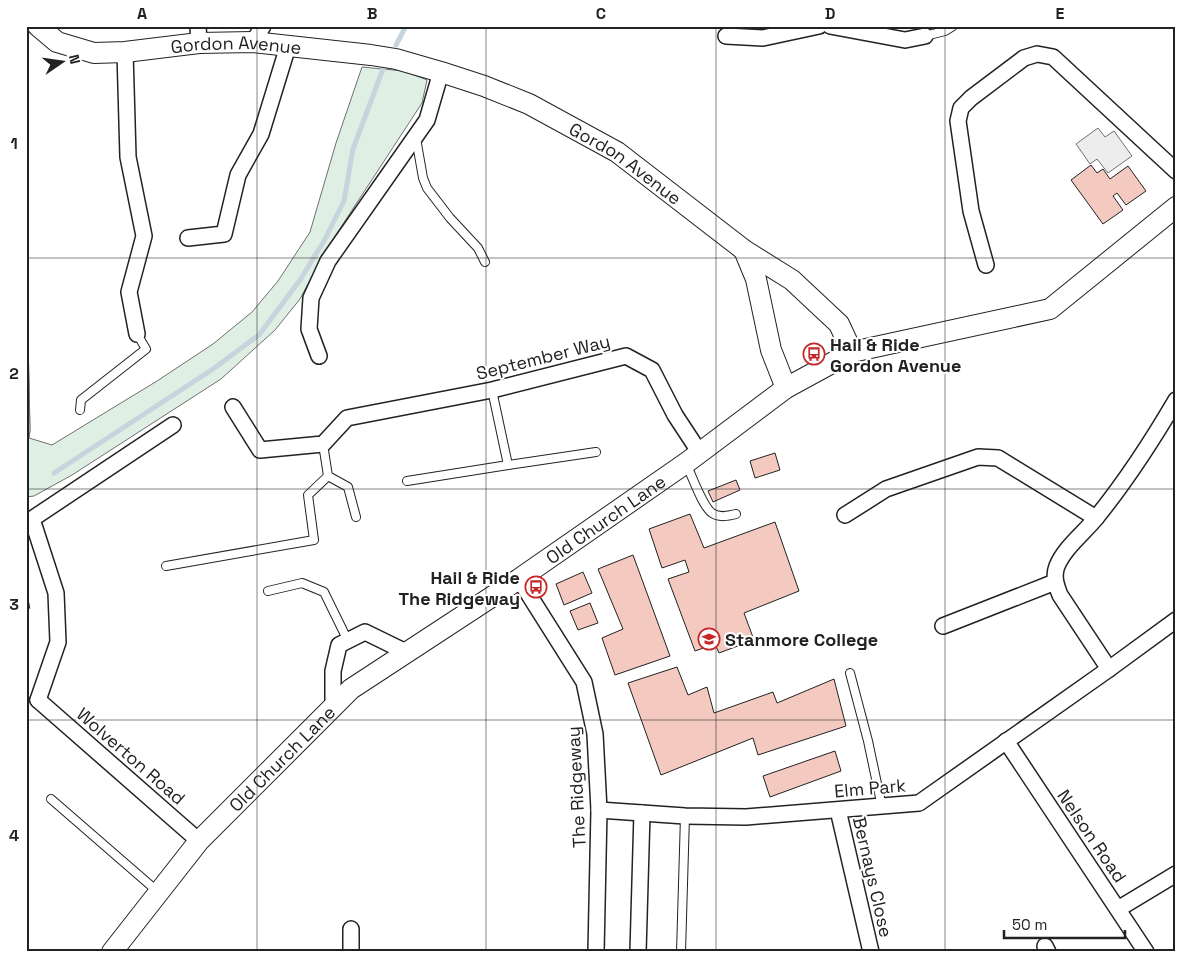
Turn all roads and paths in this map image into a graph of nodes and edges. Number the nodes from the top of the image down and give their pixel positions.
1 (38, 26) edge
2 (819, 26) edge
3 (830, 26) edge
4 (953, 26) edge
5 (258, 34) edge
6 (199, 35) edge
7 (726, 36) dead end
8 (925, 36) joint
9 (288, 46) junction
10 (125, 52) junction
11 (441, 72) junction
12 (416, 136) junction
13 (1176, 171) edge
14 (1176, 207) edge
15 (188, 238) dead end
16 (744, 250) junction
17 (485, 262) dead end
18 (986, 265) dead end
19 (137, 334) joint
20 (852, 352) junction
21 (319, 356) dead end
22 (786, 388) junction
23 (492, 390) junction
24 (1176, 400) edge
25 (233, 407) dead end
26 (80, 410) dead end
27 (173, 425) dead end
28 (323, 444) junction
29 (596, 452) dead end
30 (693, 458) junction
31 (508, 465) junction
32 (328, 476) junction
33 (407, 481) dead end
34 (736, 514) dead end
35 (845, 515) dead end
36 (356, 517) dead end
37 (1096, 518) junction
38 (166, 566) dead end
39 (519, 579) junction
40 (1055, 582) junction
41 (268, 591) dead end
42 (1176, 620) edge
43 (943, 626) dead end
44 (348, 641) junction
45 (406, 652) junction
46 (1109, 669) junction
47 (850, 673) dead end
48 (32, 702) edge
49 (333, 706) junction
50 (1006, 742) junction
51 (51, 799) dead end
52 (882, 807) junction
53 (599, 810) junction
54 (838, 810) junction
55 (642, 813) junction
56 (685, 816) junction
57 (199, 841) junction
58 (1176, 874) edge
59 (159, 892) junction
60 (1118, 909) junction
61 (352, 929) dead end
62 (112, 952) edge
63 (351, 952) edge
64 (596, 952) edge
65 (638, 952) edge
66 (681, 952) edge
67 (870, 952) edge
68 (1146, 952) edge

1 - 10 street, Gordon Avenue
2 - 7 street
3 - 8 street
4 - 8 lane
5 - 6 street, Gordon Avenue
5 - 9 street, Gordon Avenue
6 - 10 street, Gordon Avenue
9 - 11 street, Gordon Avenue
9 - 15 street
10 - 19 street
11 - 12 street
11 - 16 street, Gordon Avenue
12 - 17 lane
12 - 21 street
13 - 18 street
14 - 20 street, Old Church Lane
16 - 20 street, Gordon Avenue
16 - 22 street, Gordon Avenue
19 - 26 lane
20 - 22 street, Old Church Lane
22 - 30 street, Old Church Lane
23 - 28 street, September Way
23 - 30 street, September Way
23 - 31 lane
24 - 37 street
25 - 28 street
27 - 48 street, Wolverton Road
28 - 32 lane
29 - 31 lane
30 - 34 lane
30 - 39 street, Old Church Lane
31 - 33 lane
32 - 36 lane
32 - 38 lane
35 - 37 street
37 - 40 street
39 - 45 street, Old Church Lane
39 - 53 street, The Ridgeway
40 - 43 street
40 - 46 street
41 - 44 lane
42 - 46 street, Elm Park
44 - 45 street
44 - 49 street
45 - 49 street, Old Church Lane
46 - 50 street, Elm Park
47 - 52 lane
48 - 57 street, Wolverton Road
49 - 57 street, Old Church Lane
50 - 52 street, Elm Park
50 - 60 street, Nelson Road
51 - 59 lane
52 - 54 street, Elm Park
53 - 55 street, Elm Park
53 - 64 street, The Ridgeway
54 - 56 street, Elm Park
54 - 67 street, Bernays Close
55 - 56 street, Elm Park
55 - 65 street
56 - 66 lane
57 - 59 street, Old Church Lane
58 - 60 street
59 - 62 street, Old Church Lane
60 - 68 street, Nelson Road
61 - 63 street

